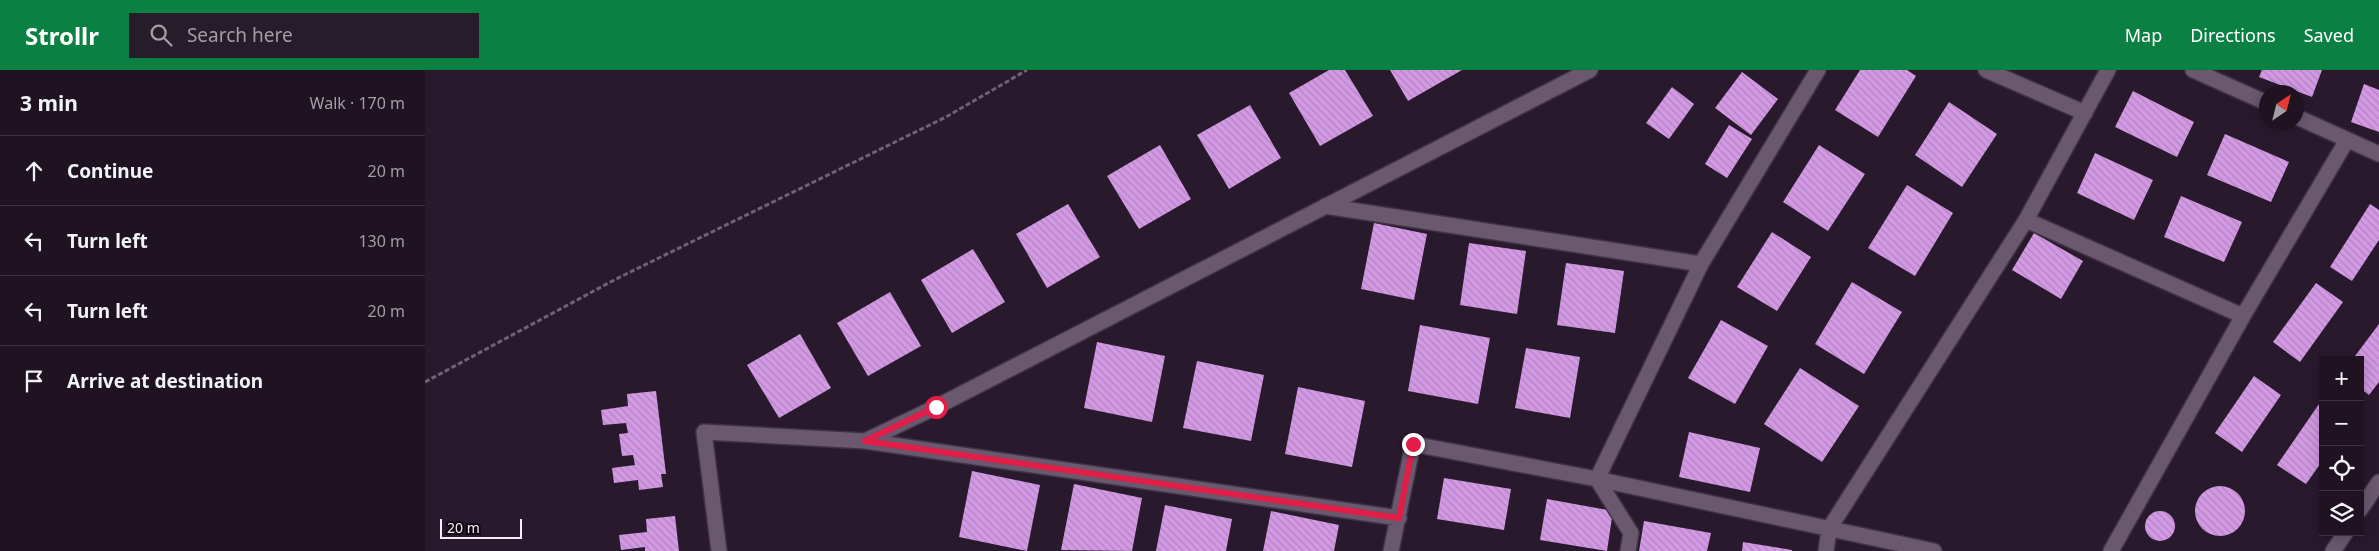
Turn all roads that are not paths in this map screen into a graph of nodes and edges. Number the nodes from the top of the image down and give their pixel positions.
1 (1590, 70) edge
2 (1818, 70) edge
3 (1986, 70) edge
4 (2108, 70) edge
5 (2193, 70) edge
6 (2259, 99) edge
7 (2085, 113) junction
8 (2304, 120) edge
9 (2347, 140) junction
10 (2379, 154) edge
11 (1325, 206) junction
12 (2027, 220) junction
13 (1701, 264) junction
14 (2243, 316) junction
15 (865, 441) junction
16 (1597, 478) junction
17 (2379, 482) edge
18 (2364, 504) edge
19 (1399, 518) junction
20 (1829, 529) junction
21 (2343, 536) edge
22 (719, 551) edge
23 (1391, 551) edge
24 (1628, 551) edge
25 (1826, 551) edge
26 (1934, 551) edge
27 (2111, 551) edge
28 (2333, 551) edge

1 - 11 street
2 - 13 street
3 - 7 street
4 - 7 street
5 - 6 street
7 - 12 street
8 - 9 street
9 - 10 street
9 - 14 street
11 - 13 street
11 - 15 street
12 - 14 street
12 - 20 street
13 - 16 street
14 - 27 street
15 - 19 street
15 - 22 street
16 - 19 street
16 - 20 street
16 - 24 street
17 - 18 street
19 - 23 street
20 - 25 street
20 - 26 street
21 - 28 street

